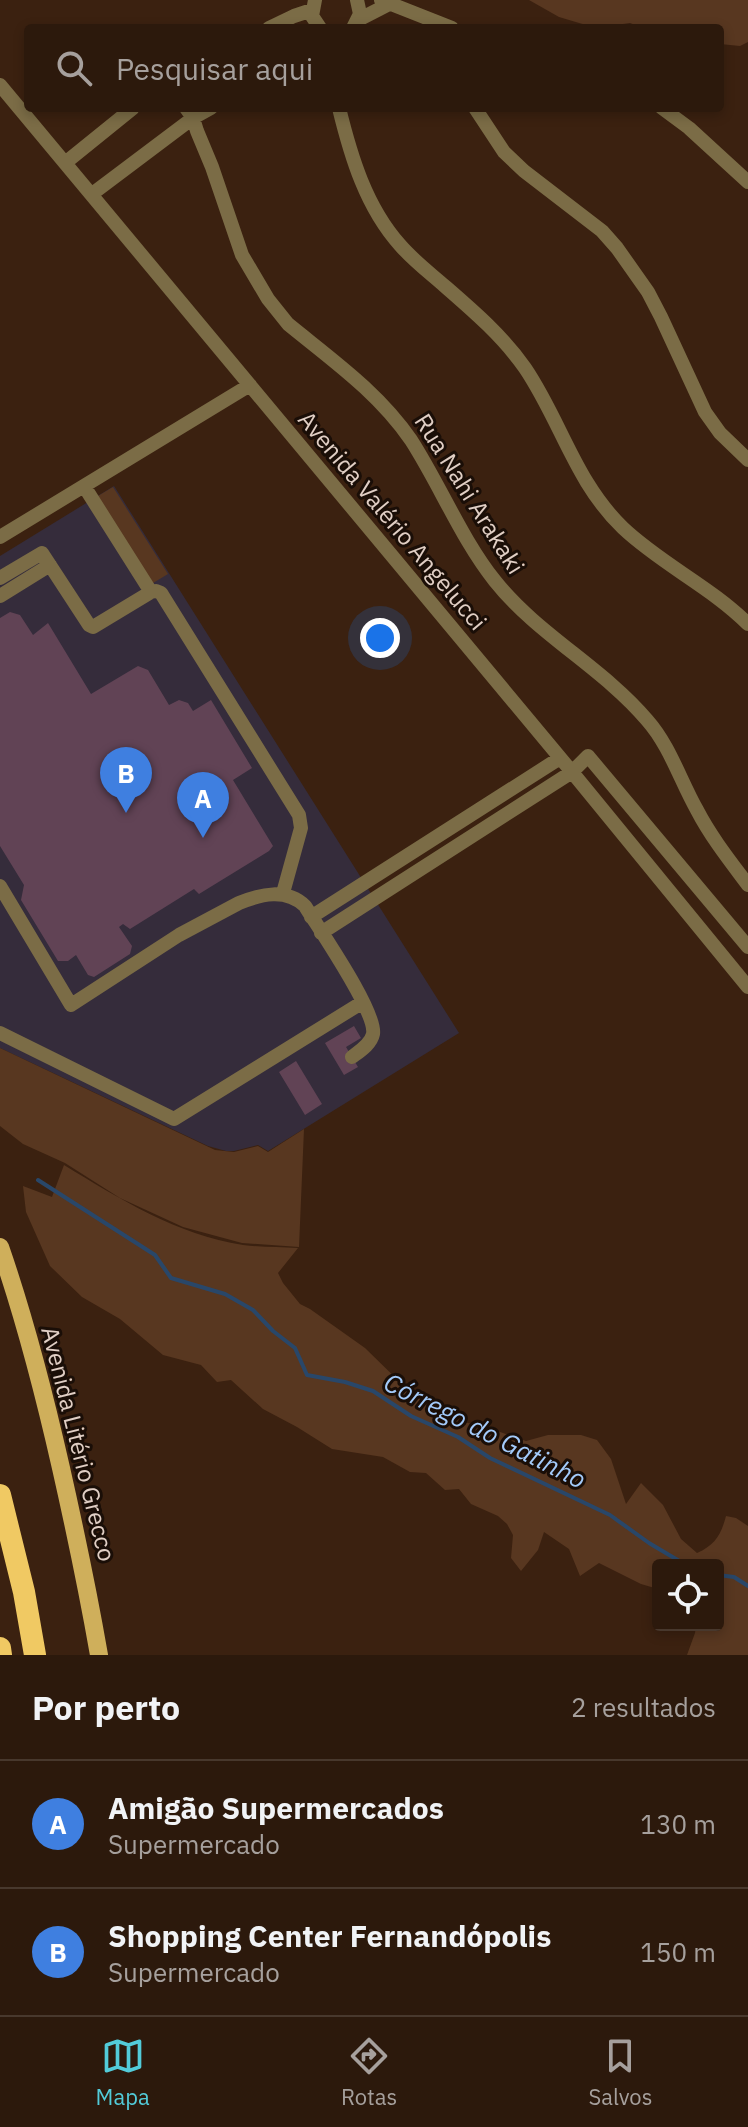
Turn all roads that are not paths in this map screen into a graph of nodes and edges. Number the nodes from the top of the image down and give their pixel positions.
1 (357, 0) edge
2 (386, 2) edge
3 (313, 5) edge
4 (277, 24) edge
5 (355, 24) edge
6 (440, 24) edge
7 (0, 85) edge
8 (128, 112) edge
9 (340, 112) edge
10 (478, 112) edge
11 (667, 112) edge
12 (189, 113) edge
13 (65, 163) junction
14 (748, 182) edge
15 (92, 194) junction
16 (250, 385) junction
17 (748, 460) edge
18 (84, 486) junction
19 (0, 537) edge
20 (50, 565) junction
21 (0, 578) edge
22 (151, 592) junction
23 (0, 596) edge
24 (748, 624) edge
25 (560, 758) junction
26 (572, 772) junction
27 (748, 885) edge
28 (0, 886) edge
29 (283, 893) junction
30 (311, 917) junction
31 (321, 933) junction
32 (748, 947) edge
33 (748, 987) edge
34 (363, 1002) junction
35 (0, 1033) edge
36 (352, 1057) dead end
37 (0, 1247) edge
38 (0, 1495) edge
39 (0, 1648) edge
40 (1, 1655) edge
41 (35, 1655) edge
42 (99, 1655) edge

1 - 5 street
2 - 5 street
2 - 6 street
3 - 4 street
7 - 13 street, Avenida Valério Angelucci
8 - 13 street
9 - 24 street
10 - 17 street
11 - 14 street
12 - 15 street
12 - 27 street, Rua Nahi Arakaki
13 - 15 street, Avenida Valério Angelucci
15 - 16 street, Avenida Valério Angelucci
16 - 18 street
16 - 25 street, Avenida Valério Angelucci
18 - 19 street
18 - 22 street
20 - 21 street
20 - 22 street
20 - 23 street
22 - 29 street
25 - 26 street, Avenida Valério Angelucci
25 - 30 street
26 - 31 street
26 - 32 street
26 - 33 street, Avenida Valério Angelucci
28 - 29 street
29 - 30 street
30 - 31 street
31 - 34 street
34 - 35 street
34 - 36 street
37 - 42 main road, Avenida Litério Grecco
38 - 41 highway
39 - 40 highway

